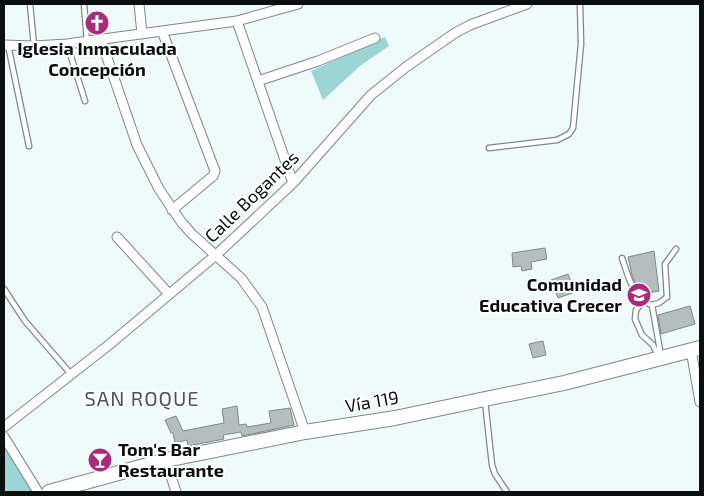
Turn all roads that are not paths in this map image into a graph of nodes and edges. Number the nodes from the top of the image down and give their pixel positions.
1 (30, 4) edge
2 (84, 4) edge
3 (139, 4) edge
4 (298, 4) edge
5 (527, 4) edge
6 (580, 4) edge
7 (237, 21) junction
8 (162, 32) junction
9 (142, 34) junction
10 (375, 38) dead end
11 (101, 40) junction
12 (88, 42) junction
13 (67, 44) junction
14 (6, 45) edge
15 (34, 46) junction
16 (258, 81) junction
17 (85, 101) dead end
18 (29, 146) dead end
19 (489, 148) dead end
20 (293, 183) junction
21 (172, 210) junction
22 (117, 237) dead end
23 (676, 249) dead end
24 (216, 255) junction
25 (622, 258) dead end
26 (4, 290) edge
27 (169, 294) junction
28 (643, 301) junction
29 (652, 305) junction
30 (695, 349) edge
31 (660, 358) junction
32 (70, 374) junction
33 (485, 399) junction
34 (700, 402) edge
35 (4, 426) edge
36 (306, 432) junction
37 (4, 437) edge
38 (166, 460) junction
39 (38, 492) edge
40 (49, 492) edge
41 (176, 492) edge
42 (507, 492) edge

1 - 15 lane
2 - 12 lane
3 - 9 street
4 - 7 street
5 - 20 street, Calle Bogantes
6 - 19 lane
7 - 8 street
7 - 16 street
8 - 9 street
8 - 21 street
9 - 11 street
10 - 16 street
11 - 12 street
11 - 21 street
12 - 13 street
13 - 15 street
13 - 17 lane
14 - 15 street
14 - 18 lane
16 - 20 street
20 - 24 street, Calle Bogantes
21 - 24 street
22 - 27 street
23 - 29 lane
24 - 27 street, Calle Bogantes
24 - 36 street
25 - 28 lane
26 - 32 lane
27 - 32 street, Calle Bogantes
28 - 29 lane
28 - 31 lane
29 - 31 lane
30 - 31 main road, Vía 119
30 - 34 street
31 - 33 main road, Vía 119
32 - 35 street, Calle Bogantes
33 - 36 main road, Vía 119
33 - 42 lane
36 - 38 main road, Vía 119
37 - 39 street
38 - 40 main road, Vía 119
38 - 41 street

